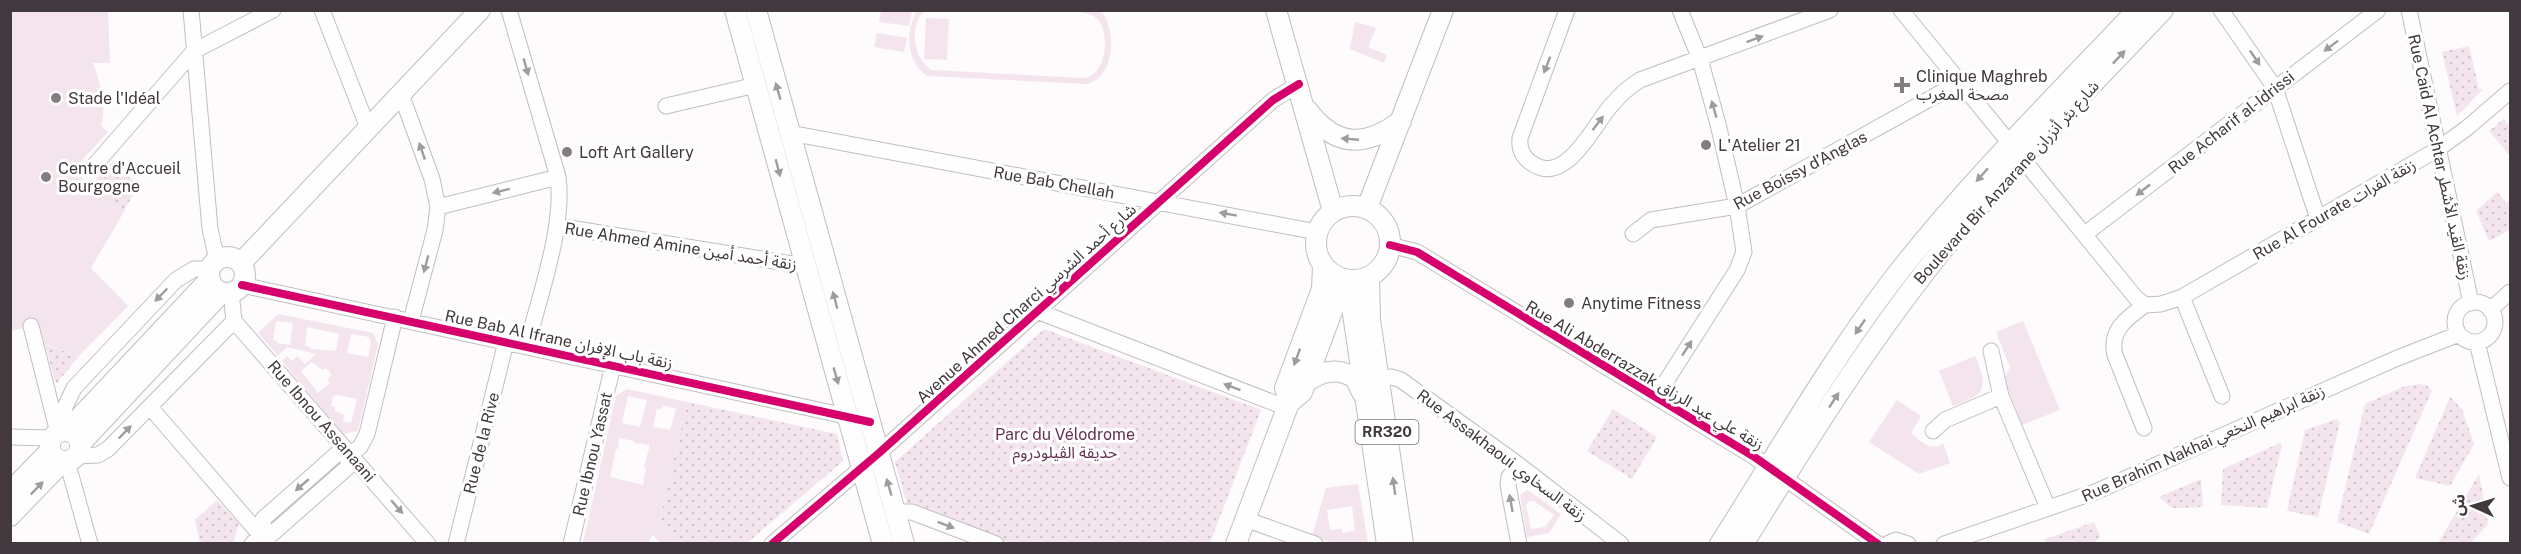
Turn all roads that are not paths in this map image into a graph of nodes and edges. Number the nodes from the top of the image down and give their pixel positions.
1 (191, 10) edge
2 (273, 10) edge
3 (322, 10) edge
4 (480, 10) edge
5 (509, 10) edge
6 (735, 10) edge
7 (756, 10) edge
8 (1276, 10) edge
9 (1443, 10) edge
10 (1568, 10) edge
11 (1680, 10) edge
12 (1830, 10) edge
13 (1901, 10) edge
14 (2137, 10) edge
15 (2163, 10) edge
16 (2221, 10) edge
17 (2378, 10) edge
18 (2409, 10) edge
19 (194, 51) junction
20 (1700, 59) junction
21 (1960, 82) junction
22 (1299, 84) junction
23 (756, 85) junction
24 (2275, 87) junction
25 (2511, 91) edge
26 (402, 94) junction
27 (666, 106) dead end
28 (1305, 108) junction
29 (1401, 121) junction
30 (368, 128) junction
31 (790, 133) junction
32 (2438, 149) junction
33 (2016, 152) junction
34 (92, 168) dead end
35 (558, 177) junction
36 (1160, 202) junction
37 (438, 207) junction
38 (1737, 207) junction
39 (1367, 208) junction
40 (1333, 211) junction
41 (2318, 219) junction
42 (557, 226) junction
43 (1317, 232) junction
44 (1633, 234) dead end
45 (2085, 234) junction
46 (1390, 245) junction
47 (1323, 265) junction
48 (805, 266) junction
49 (1369, 277) junction
50 (222, 279) junction
51 (1346, 280) junction
52 (2511, 292) edge
53 (2182, 297) junction
54 (2471, 303) junction
55 (2145, 305) junction
56 (2490, 310) junction
57 (1037, 312) junction
58 (395, 317) junction
59 (234, 321) junction
60 (411, 321) junction
61 (31, 326) dead end
62 (2459, 334) junction
63 (506, 342) junction
64 (2477, 342) junction
65 (527, 346) junction
66 (1990, 351) dead end
67 (613, 365) junction
68 (1379, 378) junction
69 (1305, 383) junction
70 (2001, 396) junction
71 (2222, 396) dead end
72 (1656, 397) junction
73 (1364, 398) junction
74 (1288, 406) junction
75 (150, 407) junction
76 (848, 417) junction
77 (870, 422) junction
78 (2144, 428) dead end
79 (1933, 431) dead end
80 (10, 437) edge
81 (64, 445) junction
82 (879, 453) junction
83 (349, 455) junction
84 (1519, 465) junction
85 (862, 468) junction
86 (1776, 472) junction
87 (2511, 478) edge
88 (10, 492) edge
89 (2049, 508) junction
90 (897, 515) junction
91 (10, 516) edge
92 (1245, 519) junction
93 (261, 538) edge
94 (90, 543) edge
95 (428, 543) edge
96 (456, 543) edge
97 (571, 543) edge
98 (772, 543) edge
99 (883, 543) edge
100 (904, 543) edge
101 (996, 543) edge
102 (1236, 543) edge
103 (1315, 543) edge
104 (1386, 543) edge
105 (1403, 543) edge
106 (1519, 543) edge
107 (1620, 543) edge
108 (1720, 543) edge
109 (1743, 543) edge
110 (1878, 543) edge
111 (1887, 543) edge
112 (1908, 543) edge
113 (1944, 543) edge

1 - 19 street
2 - 19 street
3 - 30 street
4 - 26 main road
5 -> 35 street
6 - 23 main road
31 -> 7 main road
8 - 22 main road
9 - 29 main road
10 -> 20 street
11 - 20 street
20 -> 12 street
13 - 21 street
14 - 33 main road, Boulevard Bir Anzarane شارع بئر أنزران
33 -> 15 main road, Boulevard Bir Anzarane شارع بئر أنزران
16 -> 24 street
17 -> 24 street, Rue Acharif al-Idrissi
18 - 32 street, Rue Caid Al Achtar زنقة القيد الأشطر
19 - 34 street
19 - 50 street
38 -> 20 street
21 - 33 street
21 - 38 street, Rue Boissy d’Anglas
22 - 28 main road
22 - 36 street, Avenue Ahmed Charci شارع أحمد الشرسي
23 - 27 street
23 -> 48 main road
24 - 41 street
24 -> 45 street, Rue Acharif al-Idrissi
25 - 32 street, Rue Al Fourate زنقة الفرات
26 - 30 main road
37 -> 26 street
29 -> 28 main road
28 - 40 main road
29 - 39 main road
30 - 50 main road
31 - 36 street, Rue Bab Chellah
77 -> 31 main road
32 - 41 street, Rue Al Fourate زنقة الفرات
32 - 54 street, Rue Caid Al Achtar زنقة القيد الأشطر
33 - 45 street
33 - 86 main road, Boulevard Bir Anzarane شارع بئر أنزران
35 -> 37 street
35 - 42 street
43 -> 36 street, Rue Bab Chellah
36 - 57 street, Avenue Ahmed Charci شارع أحمد الشرسي
37 -> 60 street
38 - 44 street, Rue Boissy d’Anglas
72 -> 38 street
39 - 40 main road
39 - 46 main road
40 - 43 main road
41 - 53 street, Rue Al Fourate زنقة الفرات
42 - 48 street, Rue Ahmed Amine زنقة أحمد أمين
42 - 65 street
43 - 47 main road
45 - 55 street
46 - 49 main road
46 - 72 street, Rue Ali Abderrazzak زنقة علي عبد الرزاق
47 - 51 main road
47 -> 74 main road
48 -> 76 main road
49 - 51 main road
49 - 68 main road, RR320
50 - 58 street, Rue Bab Al Ifrane زنقة باب الإفران
50 - 59 street
50 - 81 main road
50 -> 81 street
51 - 69 main road
51 - 73 main road, RR320
52 - 56 street
53 - 55 street, Rue Al Fourate زنقة الفرات
53 - 71 street
54 - 56 street
54 - 62 street
55 - 78 street
56 - 64 street
74 -> 57 street
57 - 82 street, Avenue Ahmed Charci شارع أحمد الشرسي
58 - 60 street, Rue Bab Al Ifrane زنقة باب الإفران
58 - 83 street
59 - 75 street
59 - 83 street, Rue Ibnou Assanaani
60 - 63 street, Rue Bab Al Ifrane زنقة باب الإفران
61 - 81 street
62 - 64 street
62 - 89 street, Rue Brahim Nakhai زنقة ابراهيم النخعي
63 - 65 street, Rue Bab Al Ifrane زنقة باب الإفران
63 - 96 street, Rue de la Rive
64 - 87 street
65 - 67 street, Rue Bab Al Ifrane زنقة باب الإفران
66 - 70 street
67 - 76 street, Rue Bab Al Ifrane زنقة باب الإفران
67 - 97 street, Rue Ibnou Yassat
68 - 84 street, Rue Assakhaoui زنقة السخاوي
105 -> 68 main road, RR320
69 - 73 main road
69 - 74 main road
70 - 79 street
70 - 89 street
72 - 86 street, Rue Ali Abderrazzak زنقة علي عبد الرزاق
73 - 104 main road, RR320
74 - 92 main road
81 -> 75 street
75 - 93 street
76 - 77 street, Rue Bab Al Ifrane زنقة باب الإفران
76 - 85 main road
77 - 82 main road
80 - 81 street
81 - 88 main road
91 -> 81 main road
81 - 94 street
82 - 85 street, Avenue Ahmed Charci شارع أحمد الشرسي
90 -> 82 main road
83 - 93 street
83 -> 95 street, Rue Ibnou Assanaani
106 -> 84 street
84 - 107 street, Rue Assakhaoui زنقة السخاوي
85 - 98 street, Avenue Ahmed Charci شارع أحمد الشرسي
85 - 99 main road
86 - 108 main road, Boulevard Bir Anzarane شارع بئر أنزران
86 - 109 main road, Boulevard Bir Anzarane شارع بئر أنزران
86 - 110 street, Rue Ali Abderrazzak زنقة علي عبد الرزاق
89 - 113 street, Rue Brahim Nakhai زنقة ابراهيم النخعي
90 - 100 main road
90 -> 101 street
92 - 102 main road
92 - 103 street
111 - 112 street

